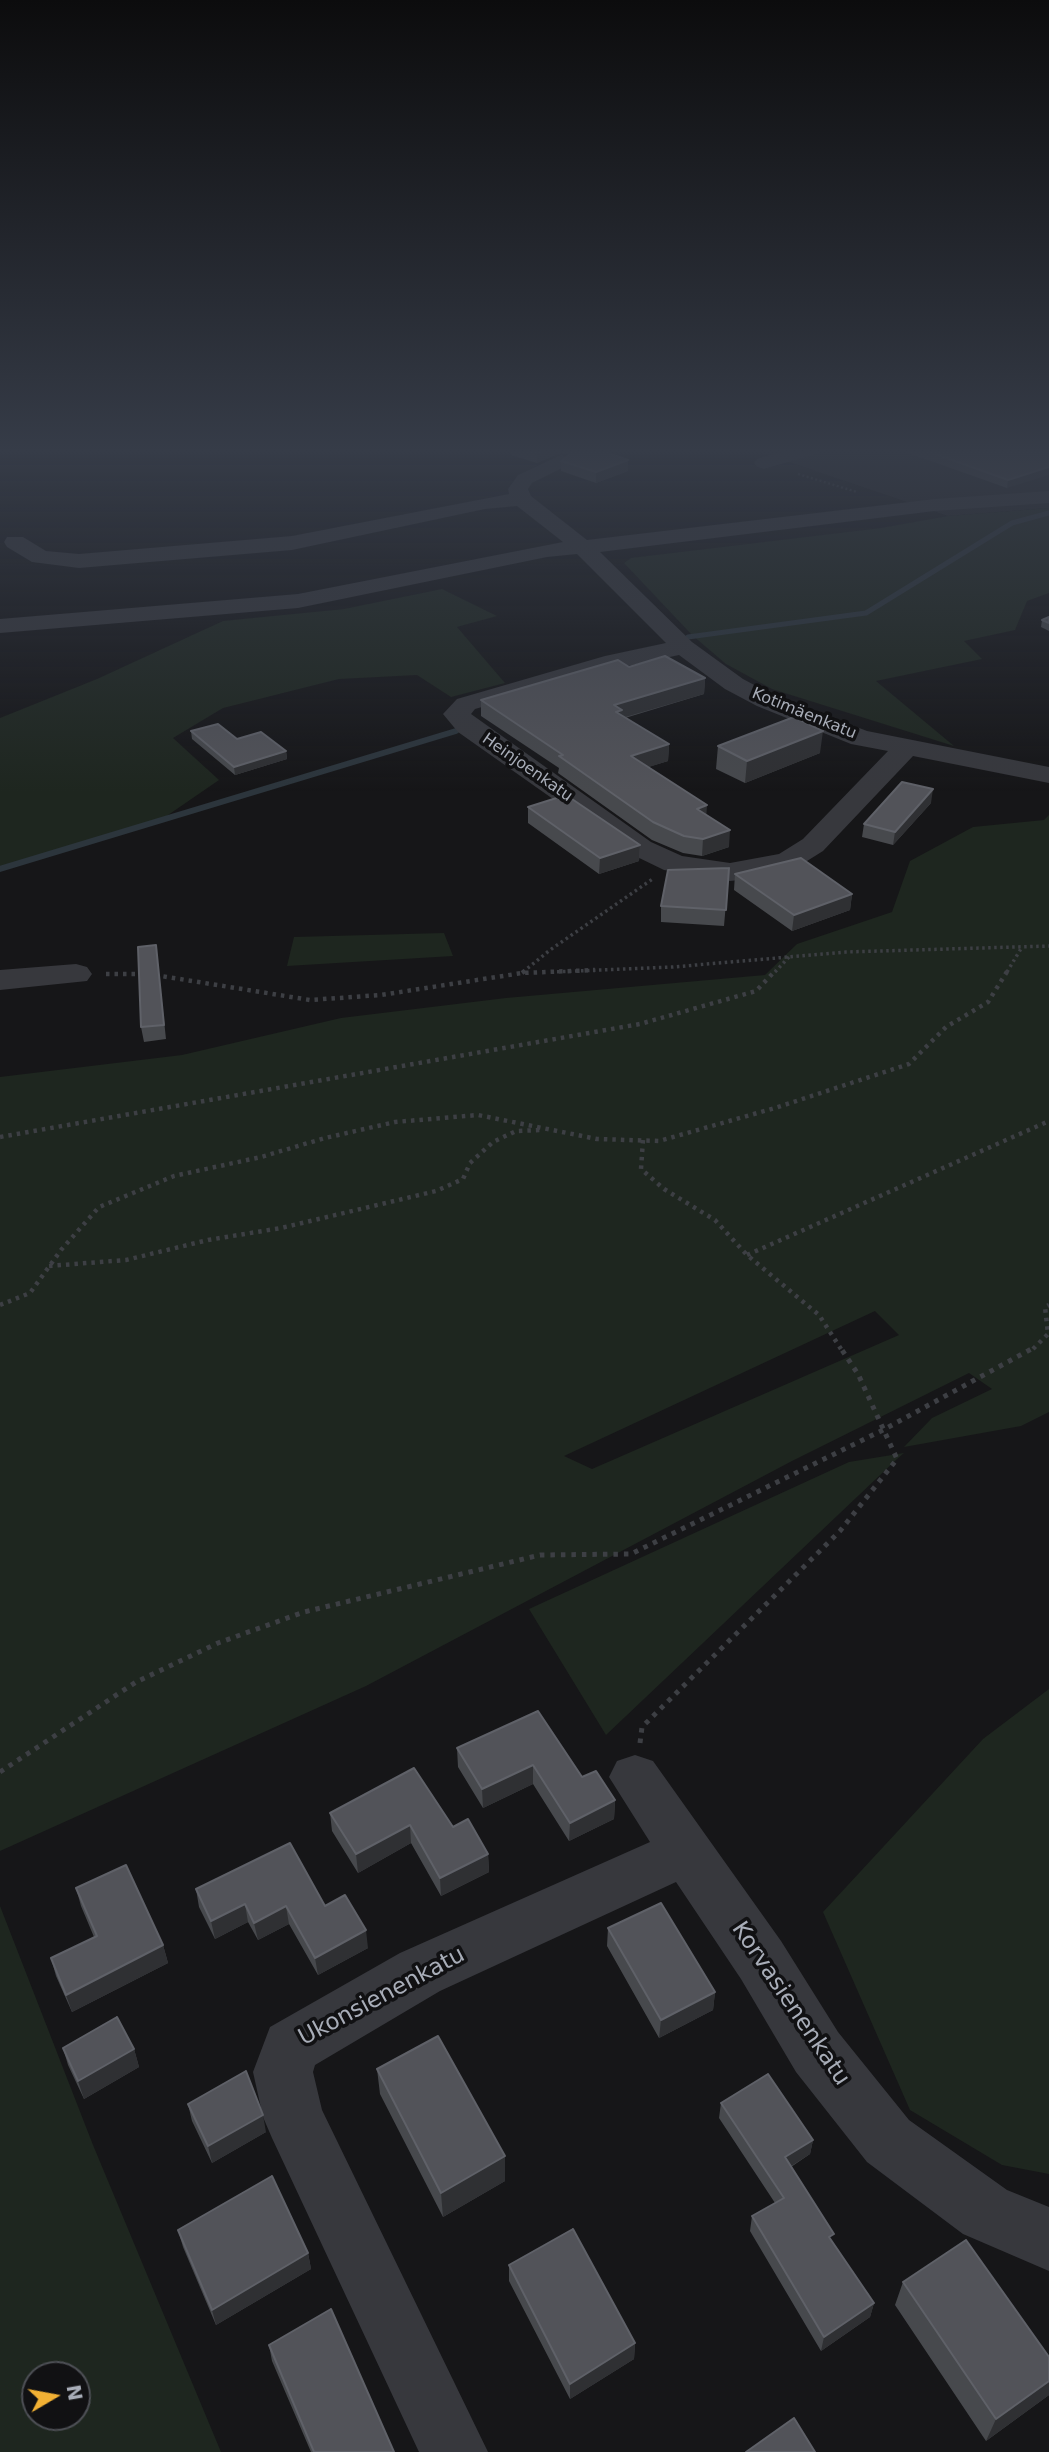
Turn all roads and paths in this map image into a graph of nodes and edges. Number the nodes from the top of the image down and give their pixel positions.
1 (473, 563) edge
2 (599, 563) edge
3 (0, 626) edge
4 (683, 648) junction
5 (905, 749) junction
6 (1049, 775) edge
7 (675, 864) junction
8 (1049, 946) edge
9 (1022, 947) junction
10 (790, 957) junction
11 (522, 973) junction
12 (76, 974) joint
13 (0, 980) edge
14 (1049, 1121) edge
15 (547, 1129) junction
16 (0, 1137) edge
17 (642, 1140) junction
18 (747, 1255) junction
19 (48, 1266) junction
20 (0, 1305) edge
21 (1049, 1305) edge
22 (883, 1430) junction
23 (0, 1772) edge
24 (635, 1777) joint
25 (687, 1851) junction
26 (1049, 2239) edge
27 (454, 2452) edge

1 - 3 street
2 - 4 street, Kotimäenkatu
4 - 5 street, Kotimäenkatu
4 - 7 street, Heinjoenkatu
5 - 6 street, Kotimäenkatu
5 - 7 street, Heinjoenkatu
7 - 11 path
8 - 9 path
9 - 10 path
9 - 17 path
10 - 11 path
10 - 16 path
11 - 12 path
12 - 13 street
14 - 18 path
15 - 17 path
15 - 19 path
15 - 19 path
17 - 18 path
18 - 22 path
19 - 20 path
21 - 22 path
22 - 23 path
22 - 24 path
24 - 25 street, Korvasienenkatu
25 - 26 street, Korvasienenkatu
25 - 27 street, Ukonsienenkatu

